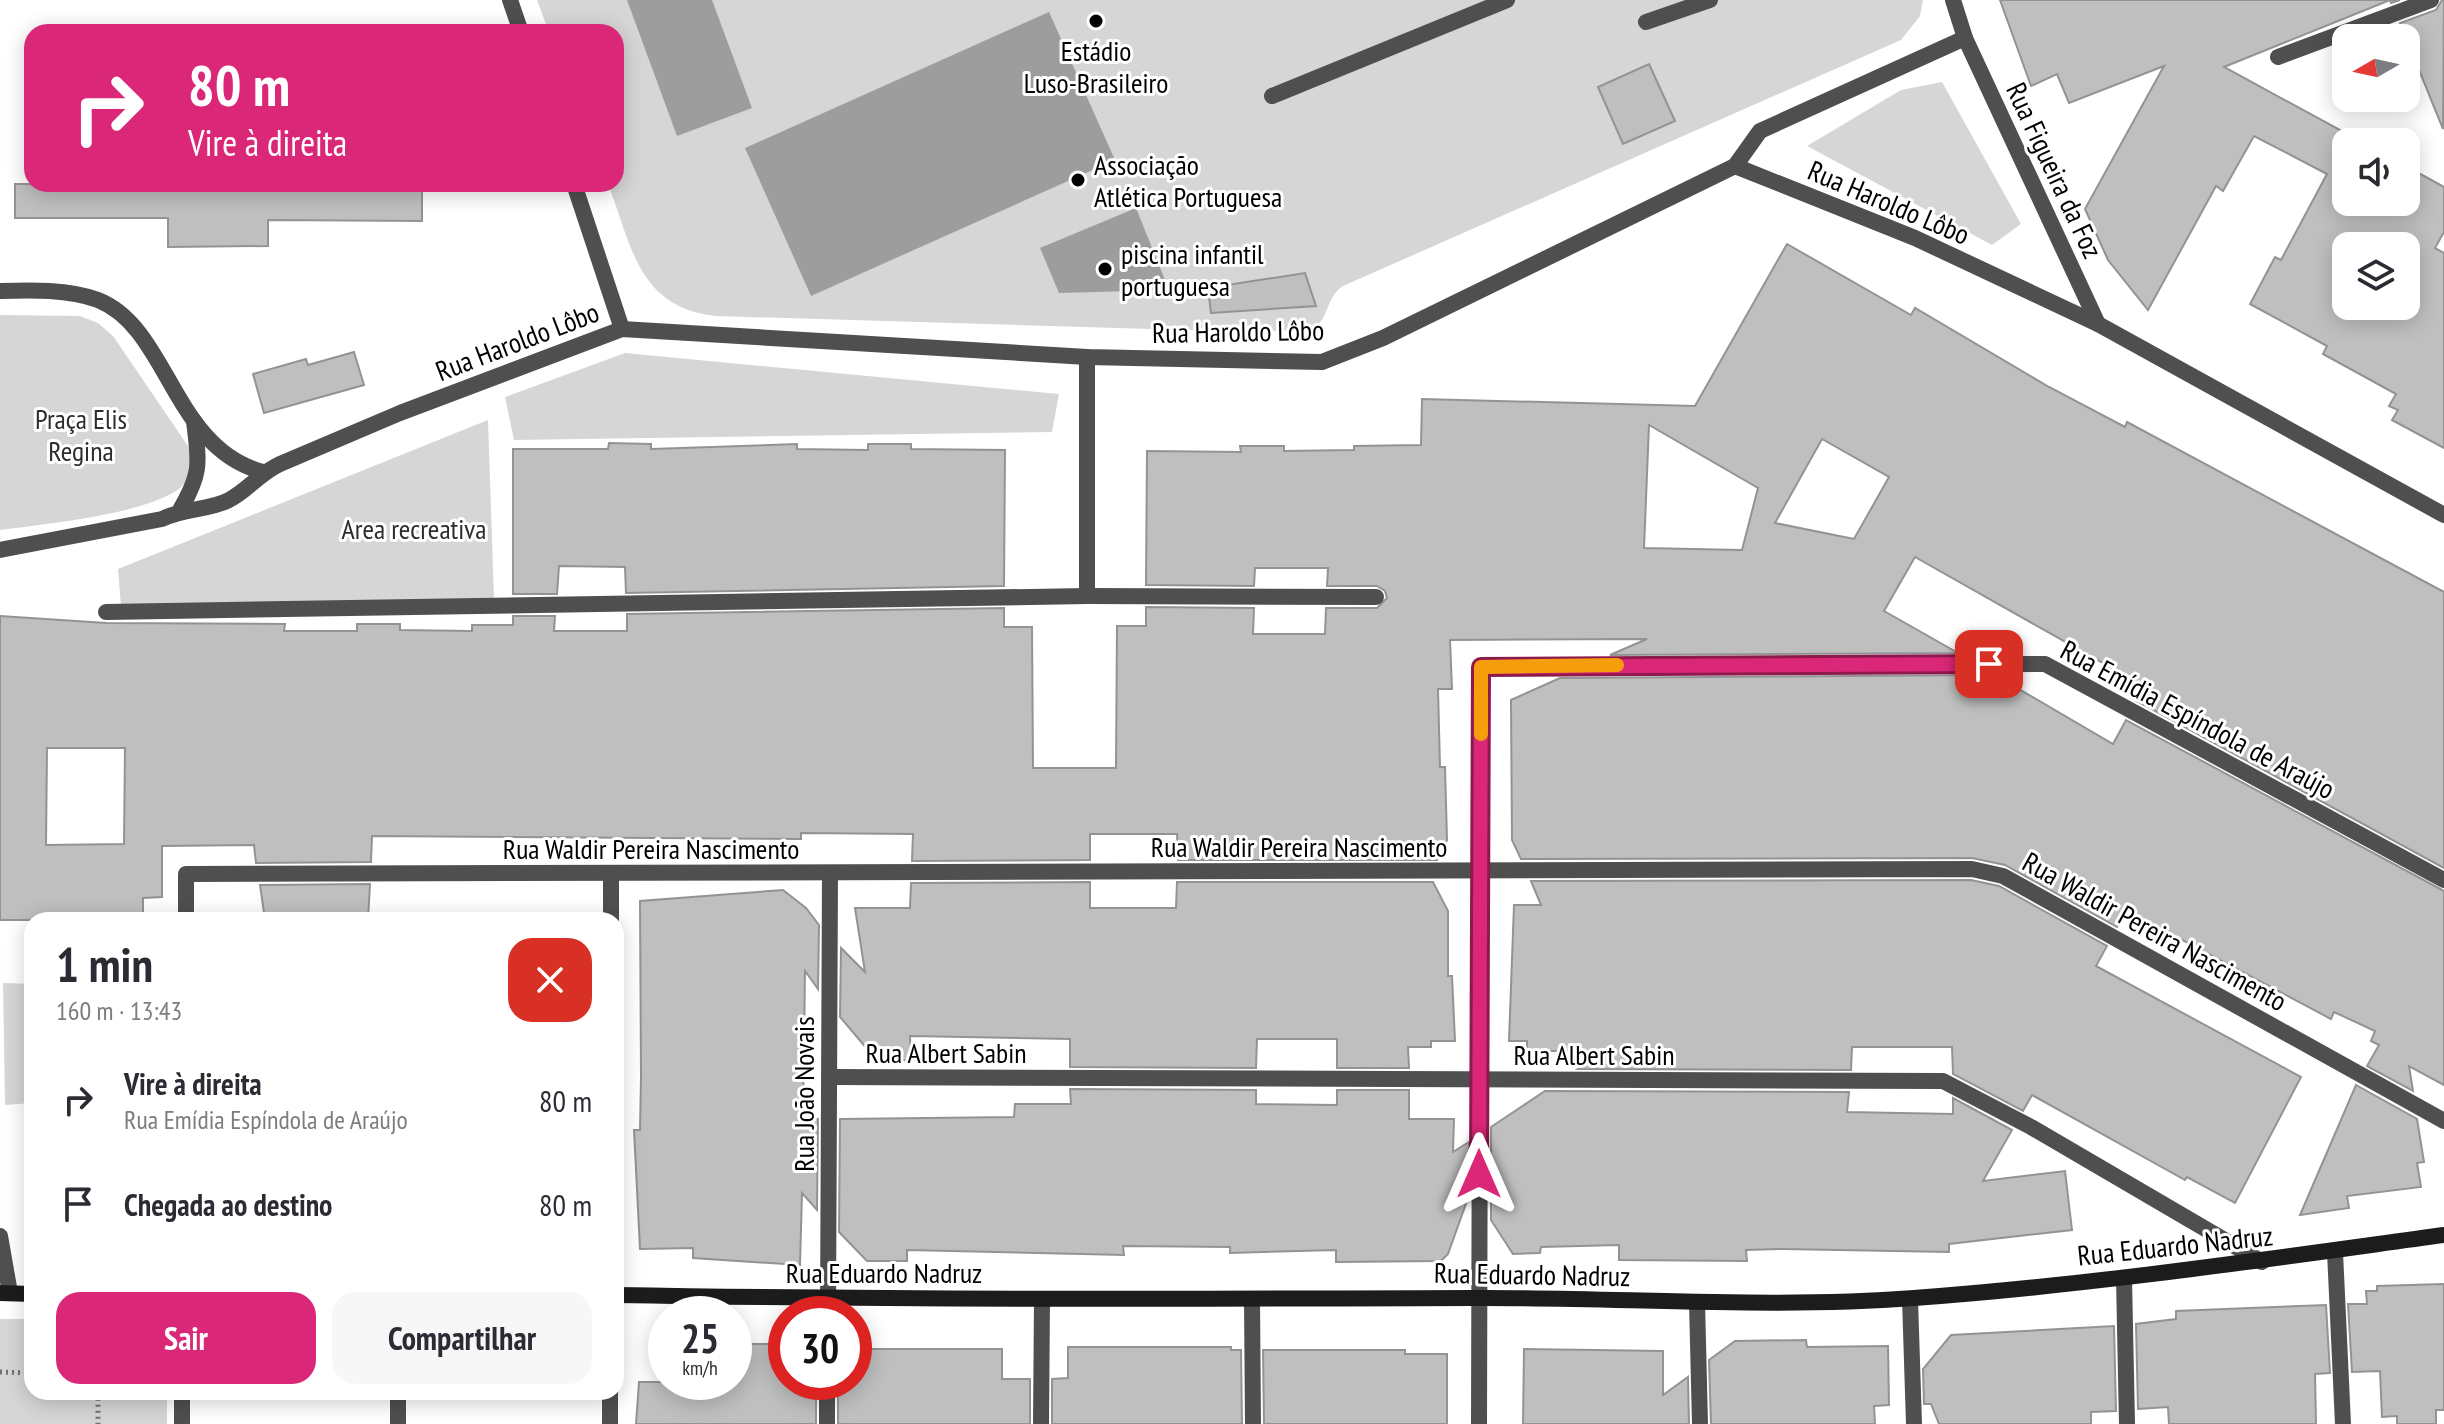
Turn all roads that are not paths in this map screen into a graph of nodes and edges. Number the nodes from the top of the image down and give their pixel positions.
1 (510, 0) edge
2 (1507, 0) edge
3 (1710, 0) edge
4 (1953, 0) edge
5 (2431, 0) edge
6 (1646, 22) dead end
7 (518, 24) edge
8 (1965, 38) junction
9 (2278, 57) dead end
10 (1272, 96) dead end
11 (1735, 166) junction
12 (577, 192) edge
13 (0, 291) edge
14 (2098, 324) junction
15 (622, 329) junction
16 (1087, 357) junction
17 (194, 421) junction
18 (263, 472) junction
19 (180, 510) junction
20 (2444, 515) edge
21 (0, 550) edge
22 (1087, 596) junction
23 (1376, 597) dead end
24 (106, 612) dead end
25 (1480, 870) junction
26 (611, 873) junction
27 (830, 874) junction
28 (2444, 880) edge
29 (186, 912) edge
30 (611, 912) edge
31 (830, 1077) junction
32 (1480, 1081) junction
33 (2444, 1121) edge
34 (2444, 1235) edge
35 (0, 1236) edge
36 (2335, 1252) junction
37 (2262, 1262) junction
38 (2124, 1278) junction
39 (5, 1293) edge
40 (624, 1295) edge
41 (828, 1296) edge
42 (1479, 1298) junction
43 (1042, 1299) junction
44 (1252, 1299) junction
45 (1910, 1299) junction
46 (1697, 1302) junction
47 (768, 1303) edge
48 (872, 1305) edge
49 (182, 1400) edge
50 (398, 1400) edge
51 (610, 1400) edge
52 (827, 1400) edge
53 (182, 1424) edge
54 (398, 1424) edge
55 (610, 1424) edge
56 (827, 1424) edge
57 (1041, 1424) edge
58 (1253, 1424) edge
59 (1479, 1424) edge
60 (1700, 1424) edge
61 (1914, 1424) edge
62 (2127, 1424) edge
63 (2343, 1424) edge

1 - 7 street
2 - 10 street
3 - 6 street
4 - 8 street, Rua Figueira da Foz
5 - 9 street
8 - 11 street
8 - 14 street, Rua Figueira da Foz
11 - 14 street, Rua Haroldo Lôbo
11 - 16 street, Rua Haroldo Lôbo
12 - 15 street
13 - 17 street
14 - 20 street, Rua Haroldo Lôbo
15 - 16 street, Rua Haroldo Lôbo
15 - 18 street, Rua Haroldo Lôbo
16 - 22 street
17 - 18 street
17 - 19 street
18 - 19 street, Rua Haroldo Lôbo
19 - 21 street, Rua Haroldo Lôbo
22 - 23 street
22 - 24 street
25 - 27 street, Rua Waldir Pereira Nascimento
25 - 28 street, Rua Emídia Espíndola de Araújo
25 - 32 street
25 - 33 street, Rua Waldir Pereira Nascimento
26 - 27 street, Rua Waldir Pereira Nascimento
26 - 29 street, Rua Waldir Pereira Nascimento
26 - 30 street
27 - 31 street, Rua João Novais
31 - 32 street, Rua Albert Sabin
31 - 41 street, Rua João Novais
32 - 37 street, Rua Albert Sabin
32 - 42 street
34 - 36 street, Rua Eduardo Nadruz
35 - 39 street
36 - 37 street, Rua Eduardo Nadruz
36 - 63 street
37 - 38 street, Rua Eduardo Nadruz
38 - 45 street, Rua Eduardo Nadruz
38 - 62 street
40 - 47 street, Rua Eduardo Nadruz
42 - 44 street, Rua Eduardo Nadruz
42 - 46 street, Rua Eduardo Nadruz
42 - 59 street
43 - 44 street, Rua Eduardo Nadruz
43 - 48 street, Rua Eduardo Nadruz
43 - 57 street
44 - 58 street
45 - 46 street, Rua Eduardo Nadruz
45 - 61 street
46 - 60 street
49 - 53 street
50 - 54 street
51 - 55 street
52 - 56 street

